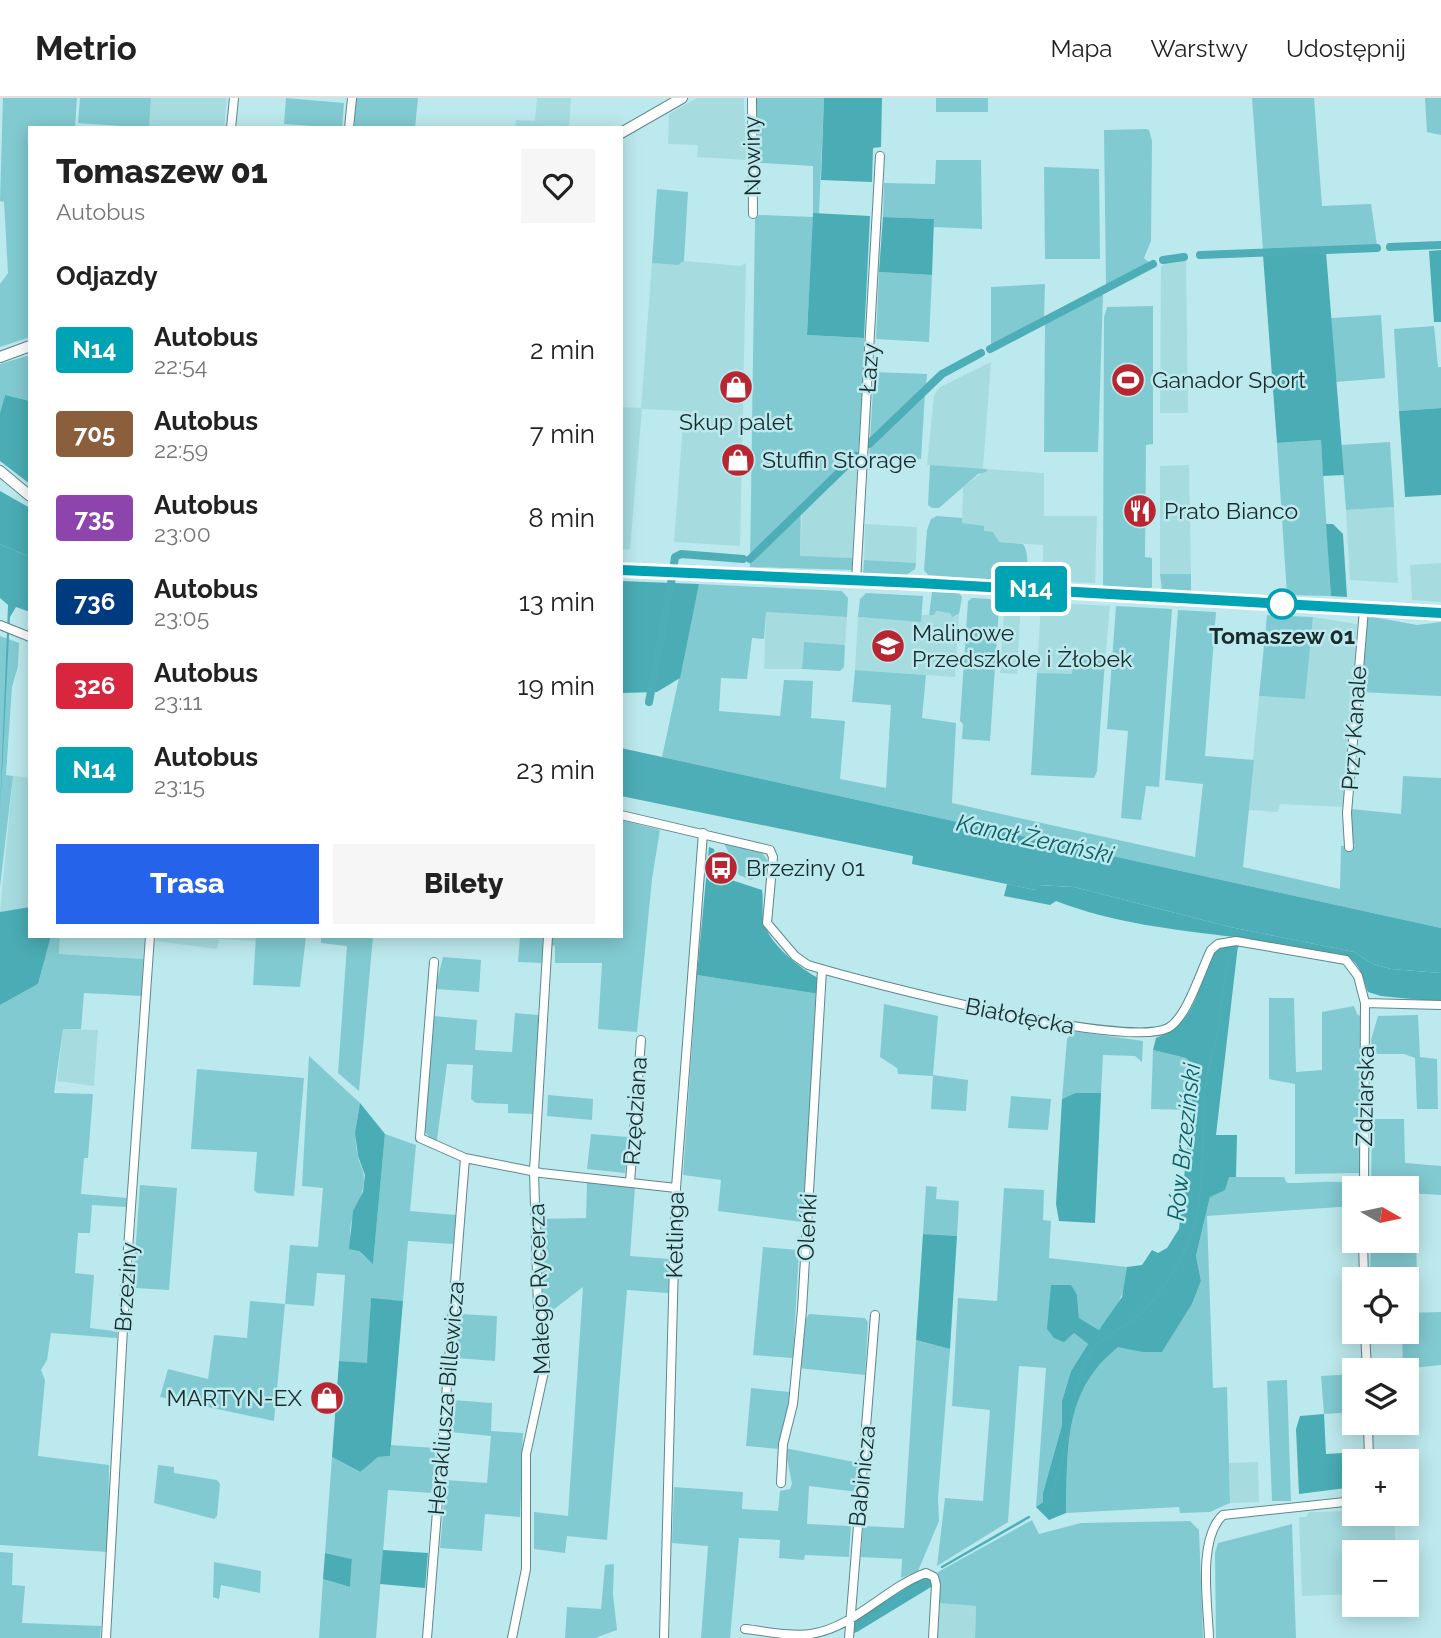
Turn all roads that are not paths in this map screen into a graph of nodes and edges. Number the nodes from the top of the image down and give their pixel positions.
1 (234, 98) edge
2 (352, 98) edge
3 (682, 98) edge
4 (752, 98) edge
5 (231, 126) edge
6 (349, 126) edge
7 (623, 132) edge
8 (880, 156) dead end
9 (753, 214) dead end
10 (28, 346) edge
11 (0, 356) edge
12 (0, 471) edge
13 (0, 477) edge
14 (12, 482) junction
15 (28, 494) edge
16 (623, 570) edge
17 (856, 581) junction
18 (1364, 609) junction
19 (1441, 613) edge
20 (0, 625) edge
21 (28, 636) edge
22 (623, 815) edge
23 (703, 833) junction
24 (1349, 847) dead end
25 (150, 938) edge
26 (548, 938) edge
27 (435, 962) dead end
28 (822, 970) junction
29 (1365, 1003) junction
30 (1441, 1006) edge
31 (641, 1040) dead end
32 (464, 1158) junction
33 (534, 1171) junction
34 (1364, 1176) edge
35 (630, 1182) junction
36 (676, 1188) junction
37 (875, 1315) dead end
38 (781, 1483) dead end
39 (1342, 1502) edge
40 (850, 1620) junction
41 (745, 1629) dead end
42 (106, 1638) edge
43 (427, 1638) edge
44 (512, 1638) edge
45 (664, 1638) edge
46 (849, 1638) edge
47 (933, 1638) edge
48 (1209, 1638) edge

1 - 5 street
2 - 6 street
3 - 7 main road
4 - 9 street, Nowiny
8 - 17 street, Łazy
10 - 11 main road
12 - 14 main road
13 - 14 main road
14 - 15 main road
16 - 17 main road
17 - 18 main road
18 - 19 main road
18 - 24 street, Przy Kanale
20 - 21 street
22 - 23 street, Białołęcka
23 - 28 street, Białołęcka
23 - 36 street, Ketlinga
25 - 42 street, Brzeziny
26 - 33 street, Małego Rycerza
27 - 32 street
28 - 29 street, Białołęcka
28 - 38 street, Oleńki
29 - 30 street
29 - 34 street, Zdziarska
31 - 35 street, Rzędziana
32 - 33 street
32 - 43 street, Herakliusza Billewicza
33 - 35 street
33 - 44 street, Małego Rycerza
35 - 36 street
36 - 45 street, Ketlinga
37 - 40 street, Babinicza
39 - 48 street
40 - 41 street
40 - 46 street, Babinicza
40 - 47 street

